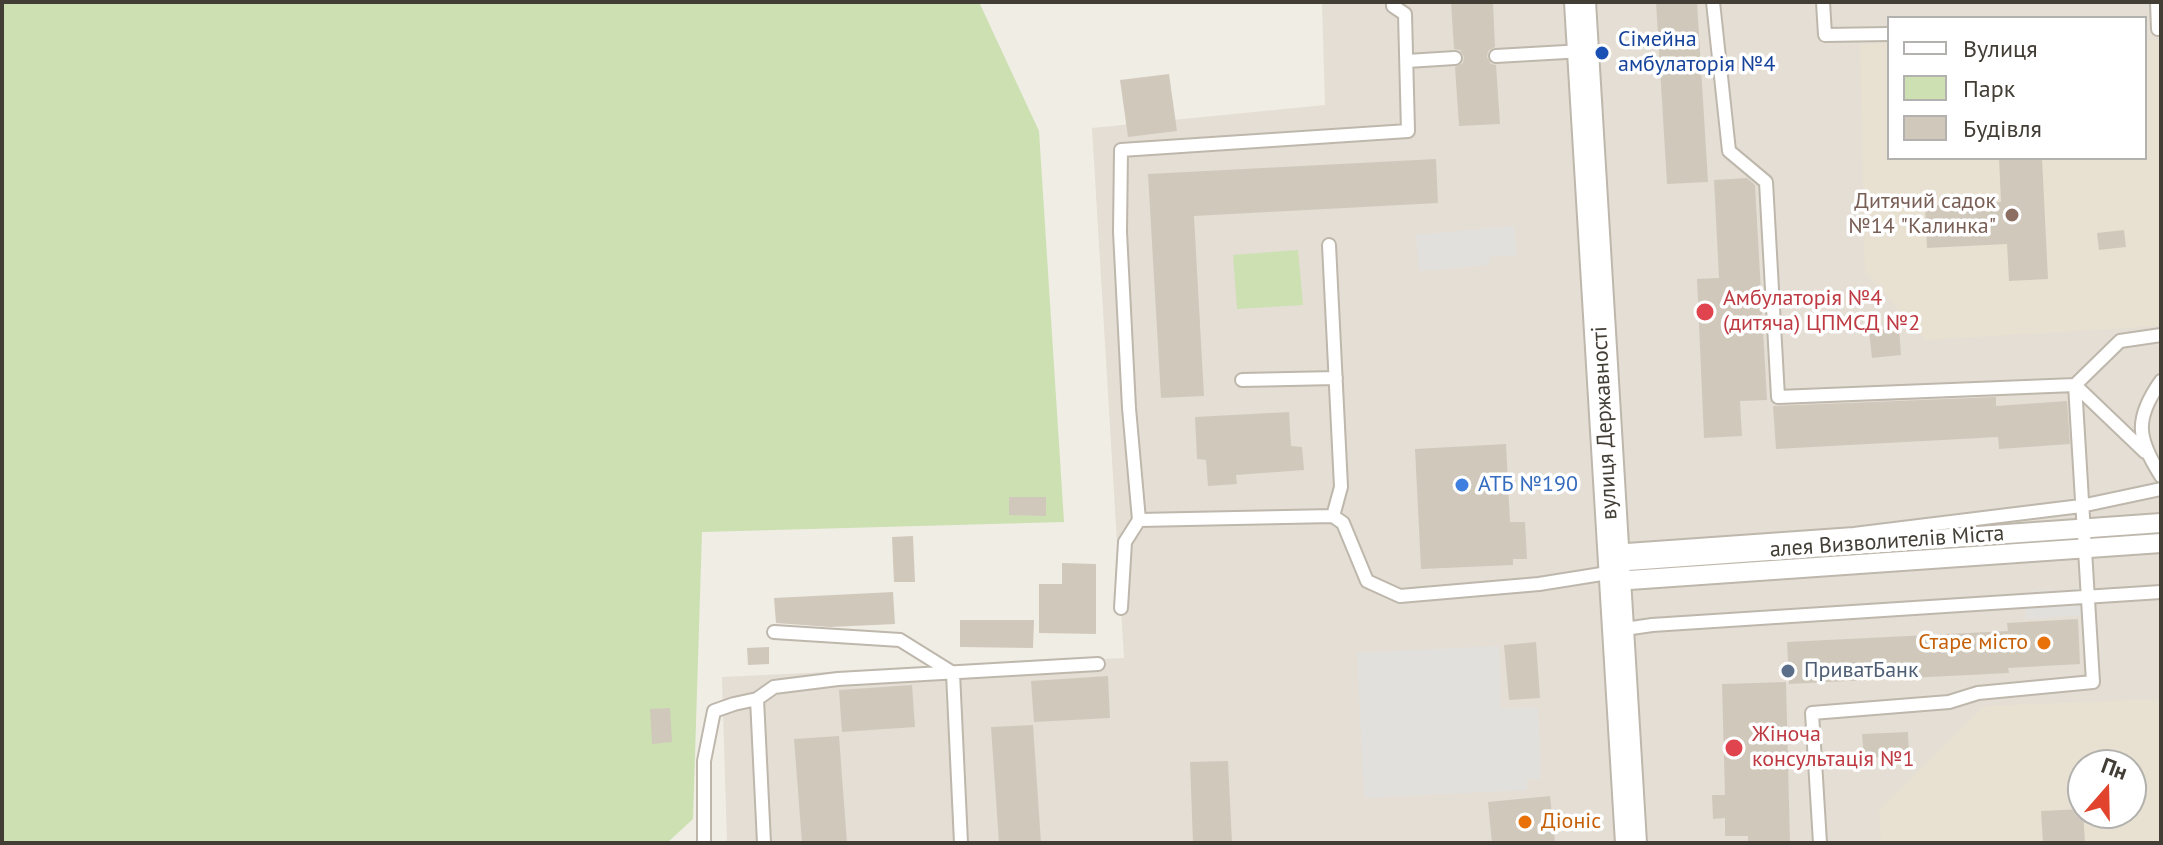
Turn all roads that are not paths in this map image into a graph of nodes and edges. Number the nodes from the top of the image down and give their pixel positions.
1 (1393, 2) edge
2 (1580, 2) edge
3 (1713, 2) edge
4 (1823, 2) edge
5 (2157, 2) edge
6 (2155, 29) edge
7 (1887, 34) edge
8 (1583, 51) junction
9 (1496, 56) dead end
10 (1455, 58) dead end
11 (1407, 61) junction
12 (1329, 245) dead end
13 (2161, 335) edge
14 (1336, 378) junction
15 (1242, 380) dead end
16 (2161, 381) edge
17 (2075, 385) junction
18 (2147, 453) junction
19 (2161, 476) edge
20 (2161, 489) edge
21 (2081, 506) junction
22 (1333, 516) junction
23 (1139, 520) junction
24 (2161, 523) edge
25 (2083, 529) junction
26 (2161, 543) edge
27 (2084, 549) junction
28 (1614, 567) junction
29 (2161, 592) edge
30 (2087, 598) junction
31 (1121, 608) dead end
32 (1618, 630) junction
33 (774, 632) dead end
34 (1098, 664) dead end
35 (953, 673) junction
36 (757, 699) junction
37 (704, 843) edge
38 (764, 843) edge
39 (961, 843) edge
40 (1631, 843) edge
41 (1820, 843) edge

1 - 11 lane
2 - 8 street, вулиця Державності
3 - 17 lane
4 - 7 lane
5 - 6 lane
8 - 9 lane
8 - 28 street, вулиця Державності
10 - 11 lane
11 - 23 lane
12 - 14 lane
13 - 17 lane
14 - 15 lane
14 - 22 lane
16 - 18 lane
17 - 18 lane
17 - 21 lane
18 - 19 lane
20 - 21 lane
21 - 25 lane
21 - 28 lane
22 - 23 lane
22 - 28 lane
23 - 31 lane
24 - 25 street, алея Визволителів Міста
25 - 27 lane
25 - 28 street, алея Визволителів Міста
26 - 27 street, алея Визволителів Міста
27 - 28 street, алея Визволителів Міста
27 - 30 lane
28 - 32 street, вулиця Державності
29 - 30 lane
30 - 32 lane
30 - 41 lane
32 - 40 street, вулиця Державності
33 - 35 lane
34 - 35 lane
35 - 36 lane
35 - 39 lane
36 - 37 lane
36 - 38 lane

